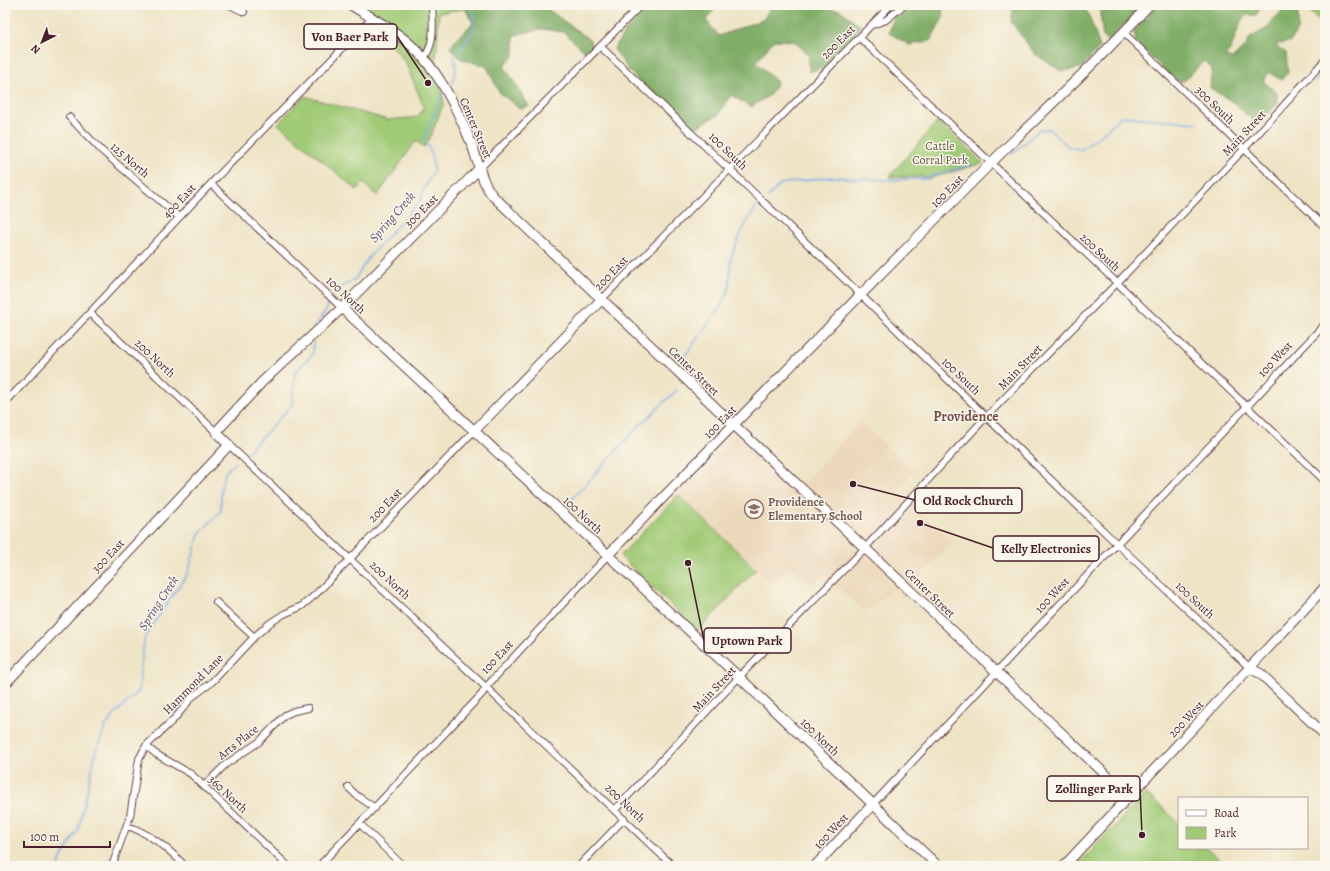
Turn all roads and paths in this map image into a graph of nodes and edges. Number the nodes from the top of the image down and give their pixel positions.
1 (230, 5) edge
2 (351, 5) edge
3 (432, 5) edge
4 (642, 5) edge
5 (891, 5) edge
6 (904, 5) edge
7 (1149, 5) edge
8 (244, 12) dead end
9 (372, 18) junction
10 (871, 26) junction
11 (1124, 33) junction
12 (860, 38) junction
13 (601, 47) junction
14 (424, 58) junction
15 (1325, 60) edge
16 (69, 117) dead end
17 (1244, 149) junction
18 (991, 164) junction
19 (480, 168) junction
20 (729, 170) junction
21 (465, 183) junction
22 (211, 184) junction
23 (487, 188) junction
24 (179, 218) junction
25 (1325, 227) edge
26 (1117, 283) junction
27 (861, 295) junction
28 (602, 299) junction
29 (342, 308) junction
30 (90, 313) junction
31 (1325, 324) edge
32 (5, 403) edge
33 (1246, 407) junction
34 (986, 417) junction
35 (734, 425) junction
36 (474, 431) junction
37 (216, 432) junction
38 (229, 444) junction
39 (1325, 481) edge
40 (1117, 544) junction
41 (865, 548) junction
42 (608, 555) junction
43 (350, 558) junction
44 (1325, 588) edge
45 (216, 602) dead end
46 (254, 637) junction
47 (1250, 668) junction
48 (996, 672) junction
49 (739, 677) junction
50 (5, 684) edge
51 (486, 687) junction
52 (308, 708) dead end
53 (1325, 735) edge
54 (146, 746) junction
55 (204, 786) junction
56 (348, 787) dead end
57 (1130, 795) junction
58 (873, 804) junction
59 (375, 808) junction
60 (615, 810) junction
61 (624, 819) junction
62 (360, 824) junction
63 (127, 826) junction
64 (112, 866) edge
65 (185, 866) edge
66 (288, 866) edge
67 (319, 866) edge
68 (403, 866) edge
69 (579, 866) edge
70 (673, 866) edge
71 (815, 866) edge
72 (938, 866) edge
73 (1064, 866) edge

1 - 8 street
2 - 9 street, Center Street
3 - 14 street
4 - 13 street, 300 East
5 - 10 street, 200 East
6 - 10 street
7 - 11 street, 100 East
9 - 14 street, Center Street
9 - 22 street, 400 East
10 - 12 street, 200 East
11 - 17 street, 300 South
11 - 18 street, 100 East
12 - 18 street, 200 South
12 - 20 street, 200 East
13 - 19 street, 300 East
13 - 20 street, 100 South
14 - 19 street, Center Street
15 - 17 street, Main Street
16 - 24 street, 125 North
17 - 25 street, 300 South
17 - 26 street, Main Street
18 - 26 street, 200 South
18 - 27 street, 100 East
19 - 21 street, 300 East
19 - 23 street, Center Street
20 - 27 street, 100 South
20 - 28 street, 200 East
21 - 23 street
21 - 29 street, 300 East
22 - 24 street, 400 East
22 - 29 street, 100 North
23 - 28 street, Center Street
24 - 30 street, 400 East
26 - 33 street, 200 South
26 - 34 street, Main Street
27 - 34 street, 100 South
27 - 35 street, 100 East
28 - 35 street, Center Street
28 - 36 street, 200 East
29 - 36 street, 100 North
29 - 37 street, 300 East
30 - 32 street, 400 East
30 - 37 street, 200 North
31 - 33 street, 100 West
33 - 39 street, 200 South
33 - 40 street, 100 West
34 - 40 street, 100 South
34 - 41 street, Main Street
35 - 41 street, Center Street
35 - 42 street, 100 East
36 - 42 street, 100 North
36 - 43 street, 200 East
37 - 38 street, 200 North
38 - 43 street, 200 North
38 - 50 street, 300 East
40 - 47 street, 100 South
40 - 48 street, 100 West
41 - 48 street, Center Street
41 - 49 street, Main Street
42 - 49 street, 100 North
42 - 51 street, 100 East
43 - 46 street, Hammond Lane
43 - 51 street, 200 North
44 - 47 street, 200 West
45 - 46 street
46 - 54 street, Hammond Lane
47 - 53 street, 100 South
47 - 57 street, 200 West
48 - 57 street, Center Street
48 - 58 street, 100 West
49 - 58 street, 100 North
49 - 60 street, Main Street
51 - 59 street, 100 East
51 - 60 street, 200 North
52 - 55 street, Arts Place
54 - 55 street, 360 North
54 - 63 street, Hammond Lane
55 - 66 street, 360 North
56 - 59 street
57 - 73 street, 200 West
58 - 71 street, 100 West
58 - 72 street, 100 North
59 - 62 street, 100 East
60 - 61 street, 200 North
61 - 69 street
61 - 70 street, 200 North
62 - 67 street, 100 East
62 - 68 street
63 - 64 street, Hammond Lane
63 - 65 street

